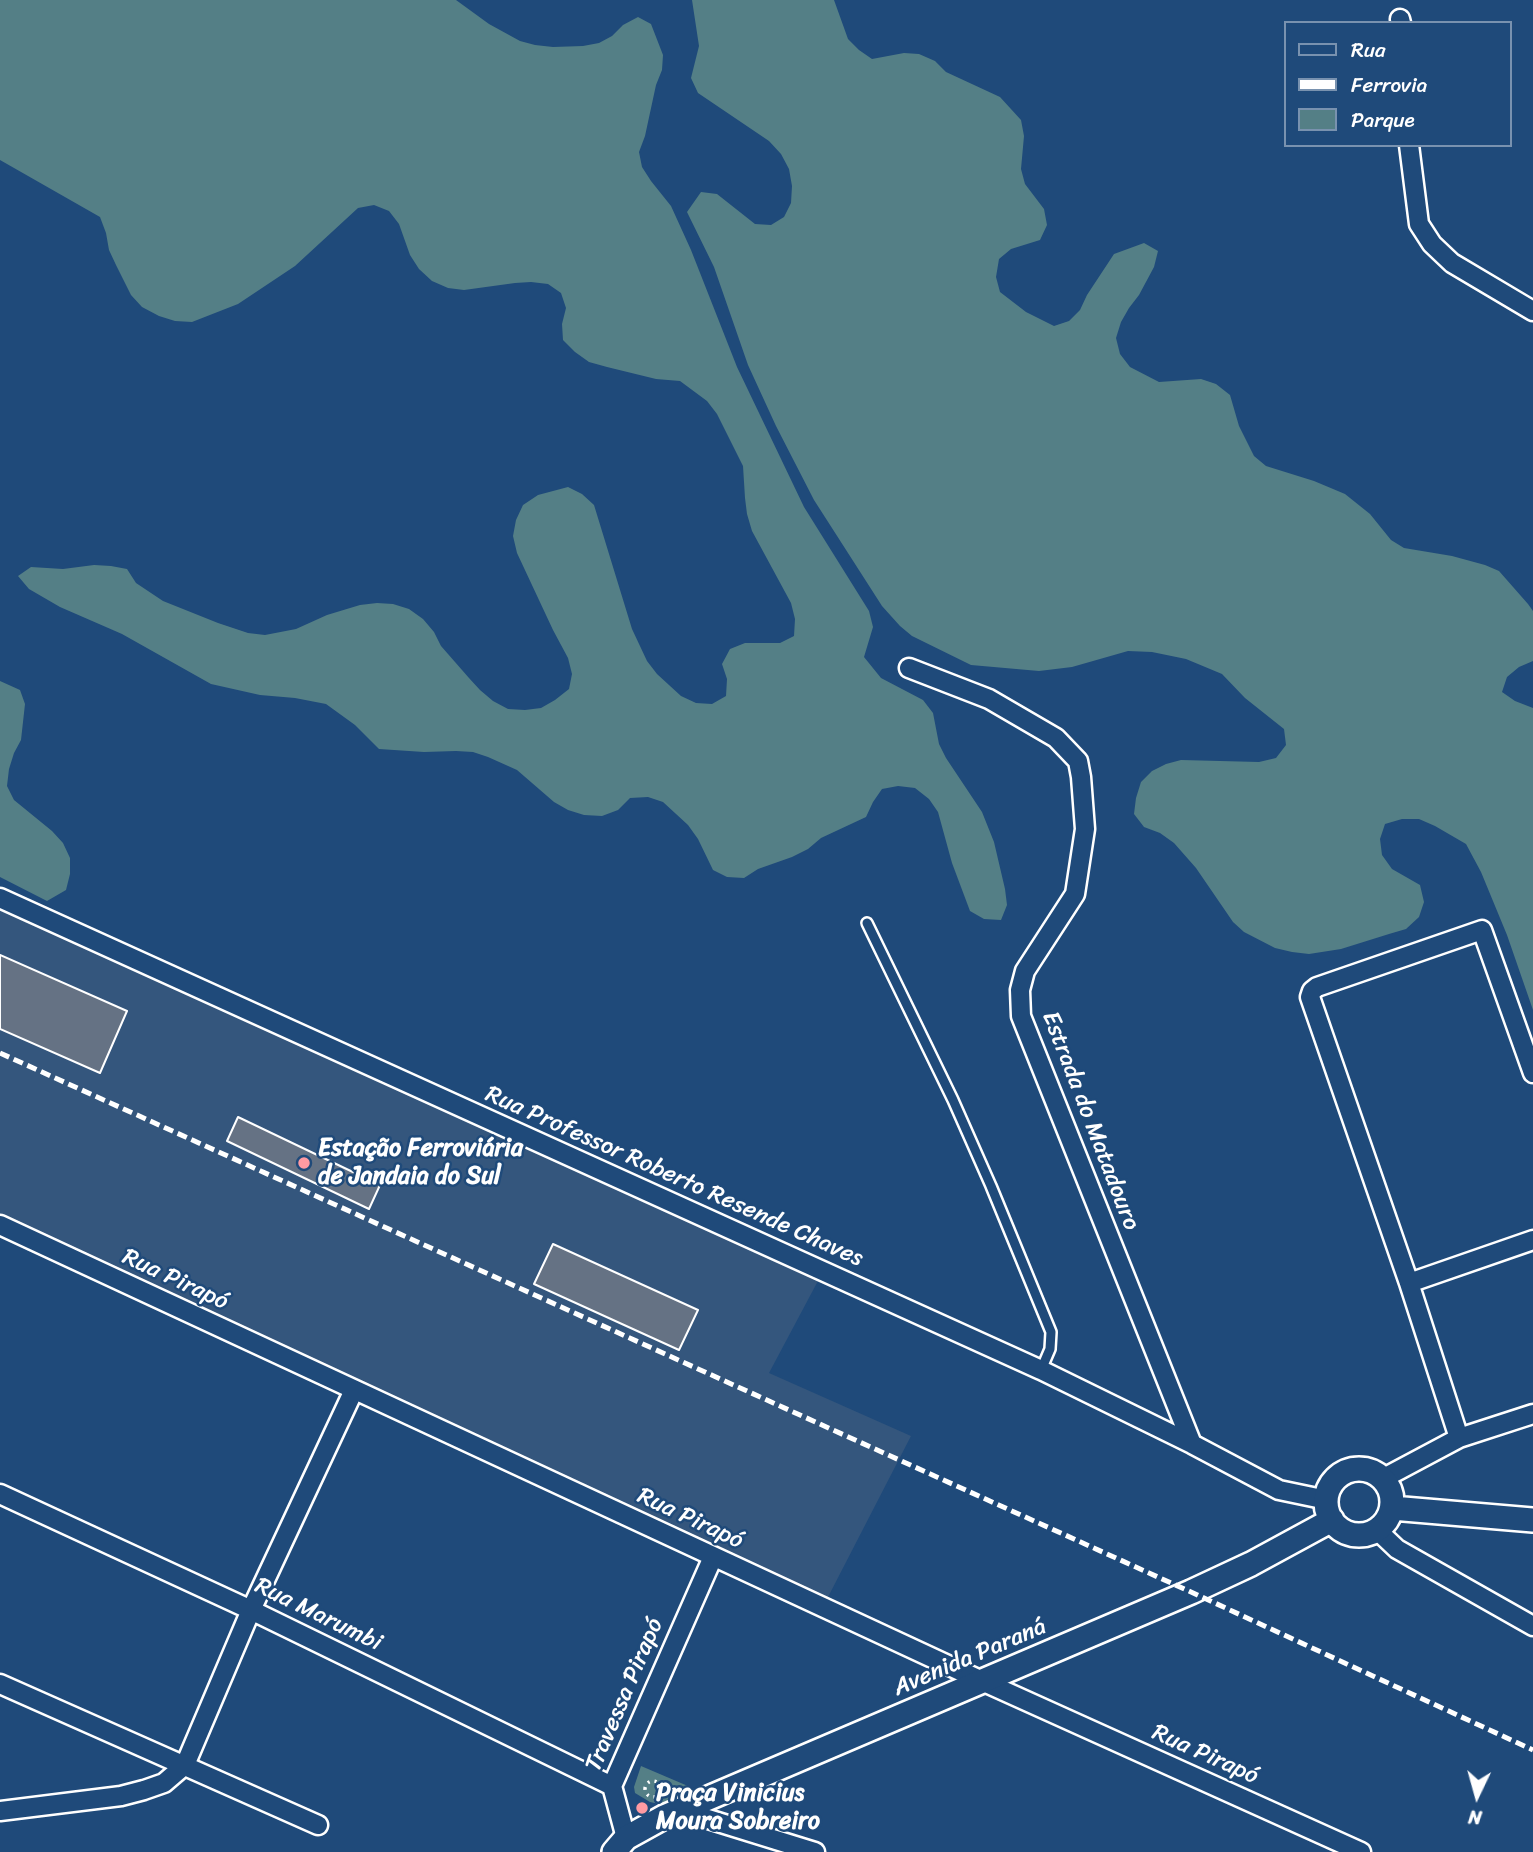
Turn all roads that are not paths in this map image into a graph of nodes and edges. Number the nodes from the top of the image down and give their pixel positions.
1 (1409, 147) edge
2 (1533, 311) edge
3 (909, 668) dead end
4 (0, 898) edge
5 (867, 923) dead end
6 (1533, 1073) edge
7 (0, 1225) edge
8 (1533, 1240) edge
9 (1409, 1283) junction
10 (1041, 1370) junction
11 (354, 1390) junction
12 (1533, 1414) edge
13 (1459, 1438) junction
14 (1192, 1444) junction
15 (1382, 1479) junction
16 (0, 1494) edge
17 (1392, 1508) junction
18 (1329, 1510) junction
19 (1533, 1520) edge
20 (1377, 1530) junction
21 (713, 1557) junction
22 (251, 1609) junction
23 (1533, 1626) edge
24 (982, 1681) junction
25 (0, 1684) edge
26 (185, 1765) junction
27 (612, 1786) junction
28 (679, 1810) junction
29 (0, 1811) edge
30 (318, 1825) dead end
31 (620, 1845) edge
32 (814, 1852) edge
33 (1361, 1852) edge

1 - 2 street
3 - 14 street, Estrada do Matadouro
4 - 10 street, Rua Professor Roberto Resende Chaves
5 - 10 lane
6 - 9 street
7 - 11 street, Rua Pirapó
8 - 9 street
9 - 13 street
10 - 14 street, Rua Professor Roberto Resende Chaves
11 - 21 street, Rua Pirapó
11 - 22 street
12 - 13 street
13 - 15 street
14 - 18 street, Rua Professor Roberto Resende Chaves
15 - 17 street
15 - 18 street
16 - 22 street, Rua Marumbi
17 - 19 street
17 - 20 street
18 - 20 street
18 - 24 street, Avenida Paraná
20 - 23 street
21 - 24 street, Rua Pirapó
21 - 27 street, Travessa Pirapó
22 - 26 street
22 - 27 street, Rua Marumbi
24 - 28 street, Avenida Paraná
24 - 33 street, Rua Pirapó
25 - 26 street
26 - 29 street
26 - 30 street
27 - 31 street, Travessa Pirapó
28 - 31 street, Avenida Paraná
28 - 32 street

